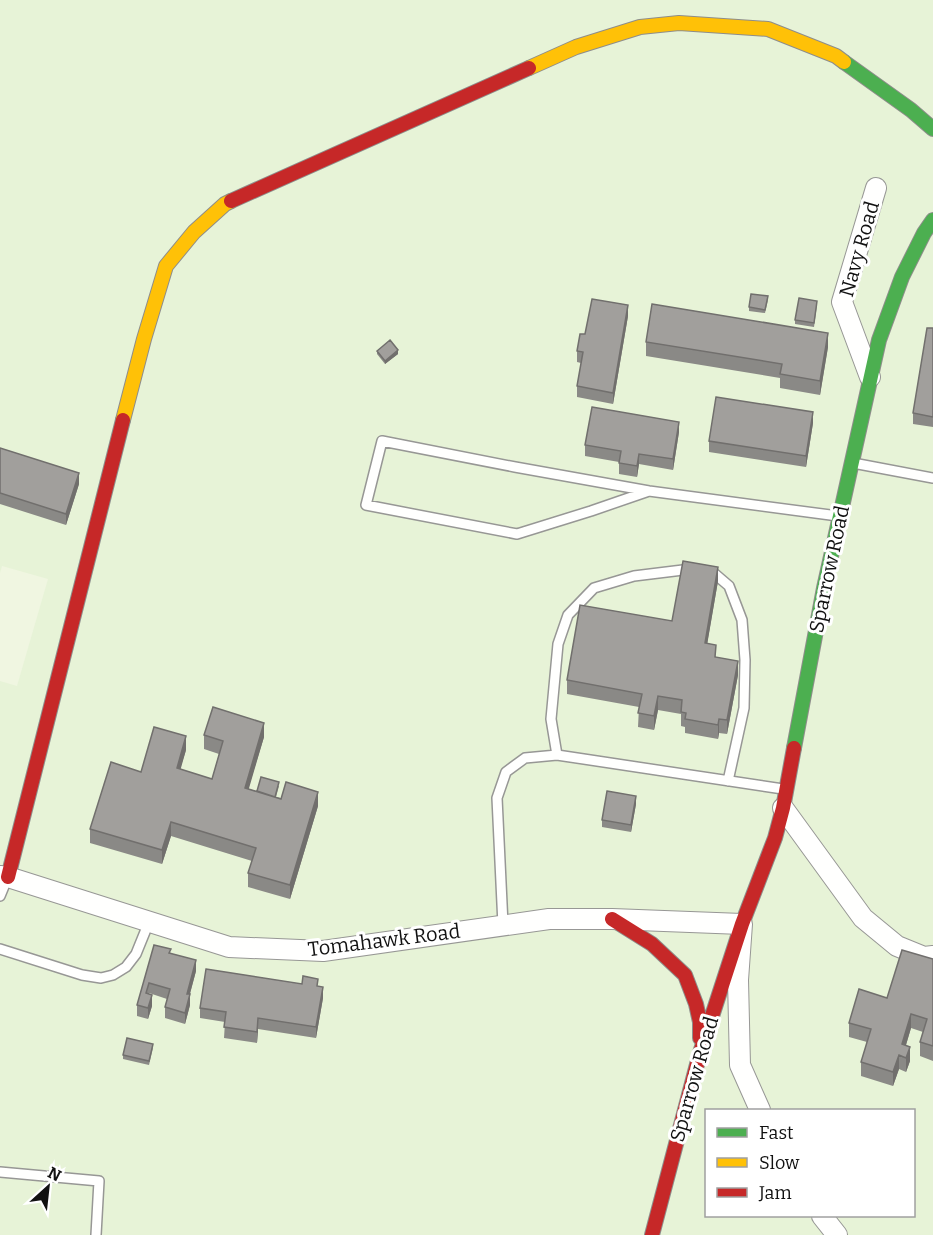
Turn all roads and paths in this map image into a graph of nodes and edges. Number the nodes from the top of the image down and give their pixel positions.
1 (933, 129) edge
2 (876, 188) dead end
3 (933, 220) edge
4 (870, 377) junction
5 (852, 463) junction
6 (933, 478) edge
7 (649, 491) junction
8 (840, 516) junction
9 (557, 755) junction
10 (728, 781) junction
11 (784, 799) junction
12 (4, 877) edge
13 (0, 896) edge
14 (612, 919) junction
15 (149, 922) junction
16 (742, 924) junction
17 (503, 925) junction
18 (0, 949) edge
19 (933, 956) edge
20 (700, 1053) junction
21 (760, 1109) edge
22 (0, 1172) edge
23 (824, 1217) edge
24 (96, 1235) edge
25 (652, 1235) edge
26 (837, 1235) edge

1 - 12 street
2 - 4 street, Navy Road
3 - 4 street, Sparrow Road
4 - 5 street, Sparrow Road
5 - 6 lane
5 - 8 street, Sparrow Road
7 - 7 lane
7 - 8 lane
8 - 11 street, Sparrow Road
9 - 10 lane
9 - 10 lane
9 - 17 lane
10 - 11 lane
11 - 16 street, Sparrow Road
11 - 19 street
12 - 13 lane
12 - 15 street, Tomahawk Road
14 - 16 street, Tomahawk Road
14 - 17 street, Tomahawk Road
14 - 20 street
15 - 17 street, Tomahawk Road
15 - 18 lane
16 - 20 street, Sparrow Road
16 - 21 street, Sparrow Road
20 - 25 street, Sparrow Road
22 - 24 lane
23 - 26 street

